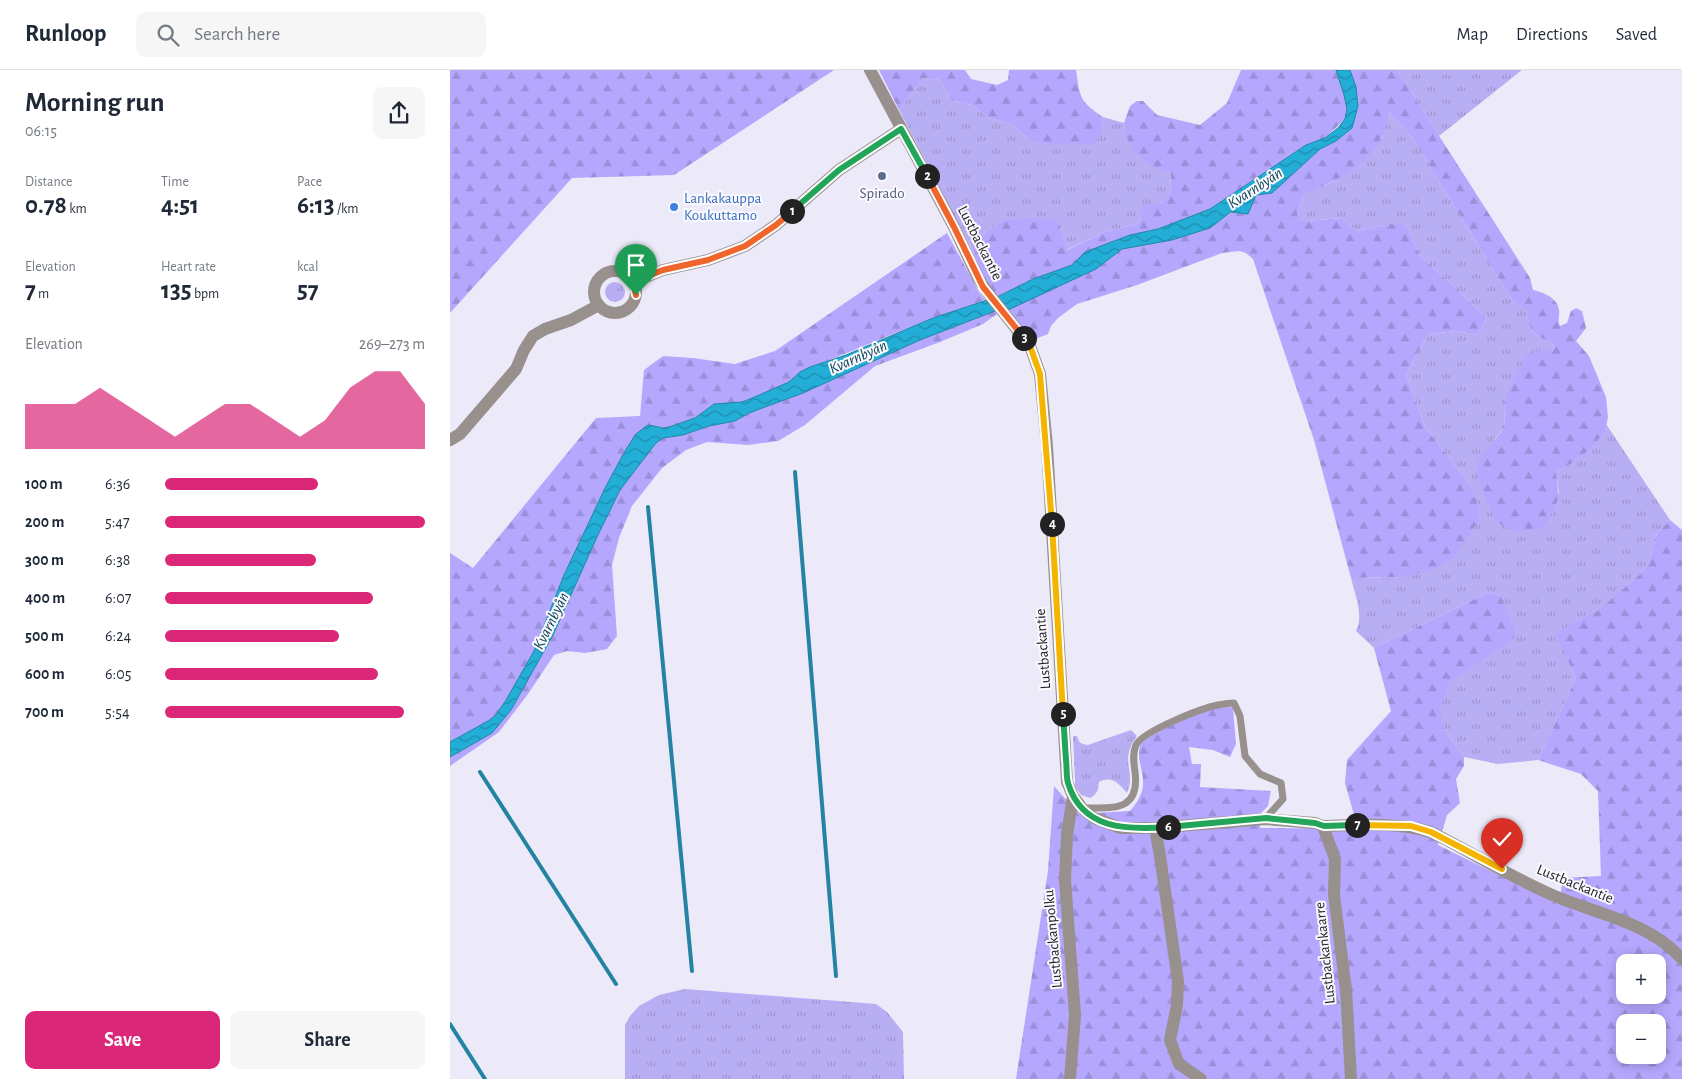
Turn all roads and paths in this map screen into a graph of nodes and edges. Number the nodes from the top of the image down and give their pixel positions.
1 (870, 70) edge
2 (901, 129) junction
3 (633, 282) junction
4 (599, 304) junction
5 (450, 440) edge
6 (1073, 796) junction
7 (1082, 808) junction
8 (1266, 818) junction
9 (1324, 826) junction
10 (1155, 828) junction
11 (1682, 959) edge
12 (1070, 1079) edge
13 (1201, 1079) edge
14 (1351, 1079) edge

1 - 2 street, Lustbackantie
2 - 3 street
2 - 6 street, Lustbackantie
3 - 4 street
3 - 4 street
4 - 5 street
6 - 7 street, Lustbackantie
6 - 12 street, Lustbackanpolku
7 - 8 lane
7 - 10 street, Lustbackantie
8 - 9 street, Lustbackantie
8 - 10 street, Lustbackantie
9 - 11 street, Lustbackantie
9 - 14 street, Lustbackankaarre
10 - 13 street

